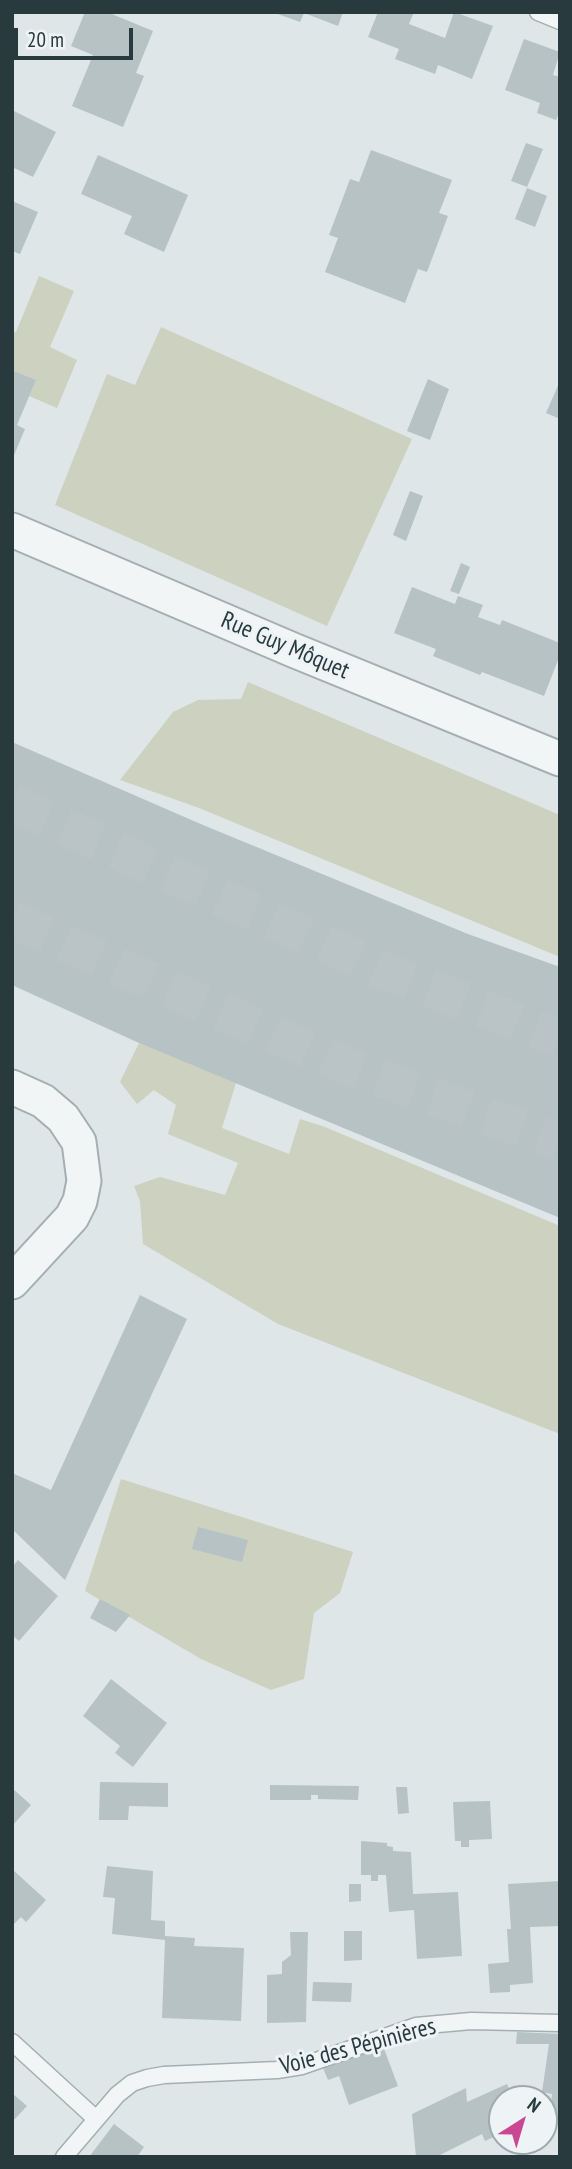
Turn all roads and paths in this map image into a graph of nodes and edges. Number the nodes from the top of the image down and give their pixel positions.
1 (538, 12) edge
2 (560, 21) edge
3 (12, 530) edge
4 (560, 759) edge
5 (12, 1087) edge
6 (12, 1282) edge
7 (560, 2023) edge
8 (12, 2042) edge
9 (96, 2119) junction
10 (64, 2157) edge

1 - 2 lane
3 - 4 street, Rue Guy Môquet
5 - 6 street
7 - 9 lane, Voie des Pépinières
8 - 9 lane
9 - 10 lane, Voie des Pépinières

